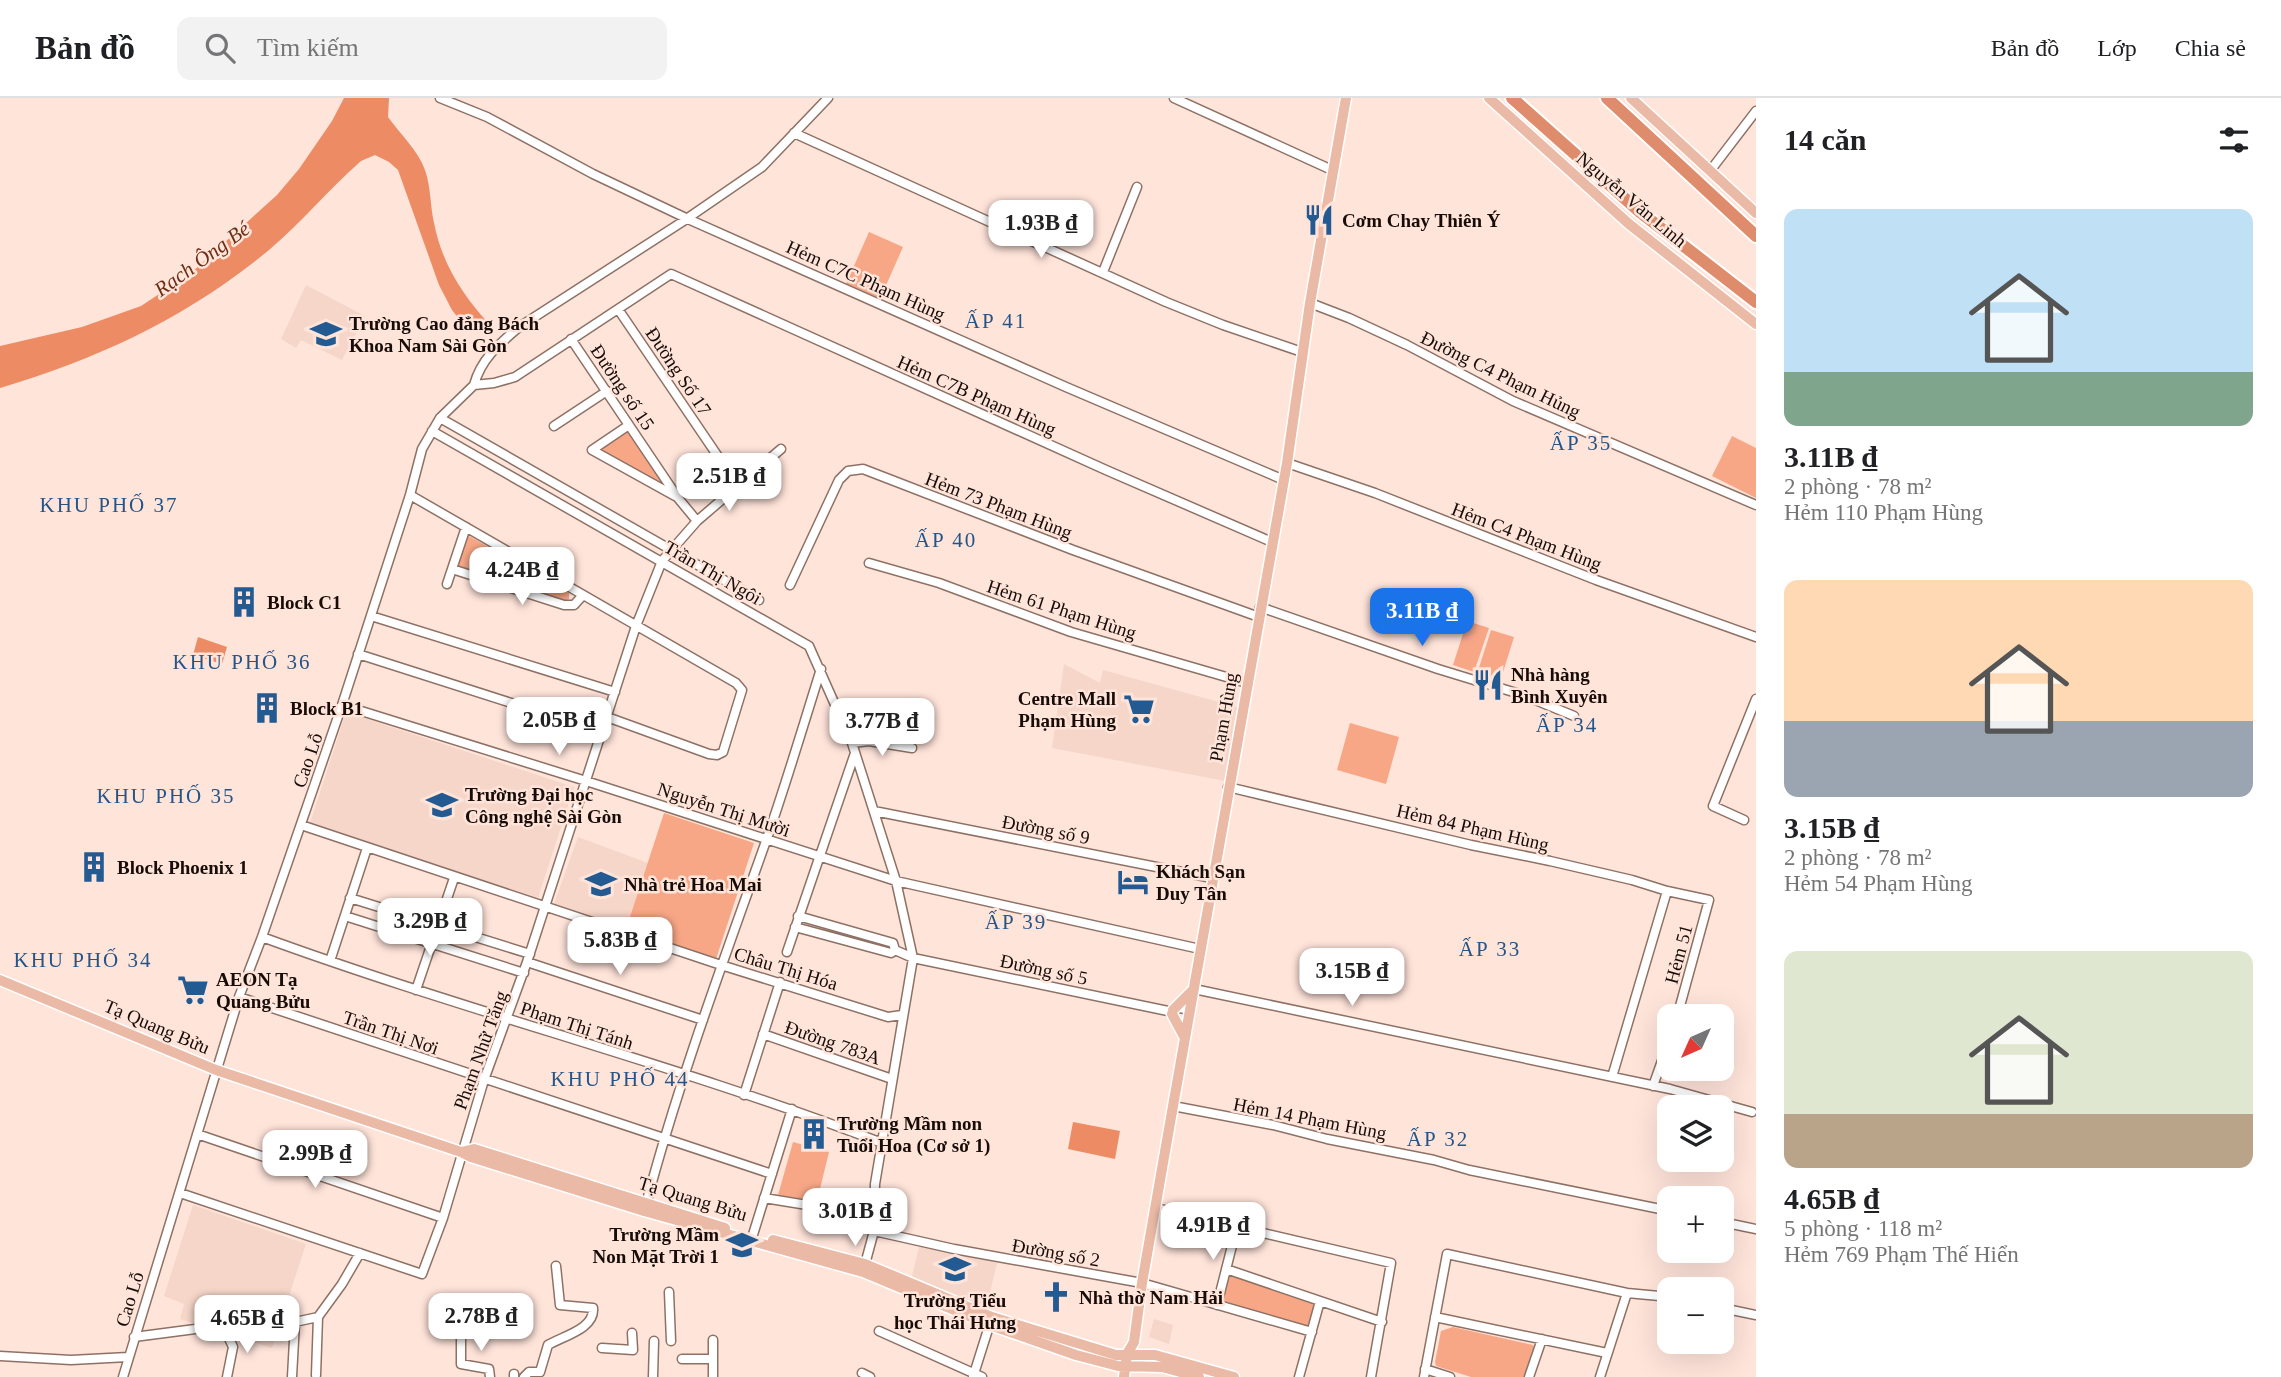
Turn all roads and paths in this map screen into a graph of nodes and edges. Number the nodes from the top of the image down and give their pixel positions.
1 (440, 98) edge
2 (828, 98) edge
3 (1174, 98) edge
4 (1346, 98) edge
5 (1489, 98) edge
6 (1512, 98) edge
7 (1631, 98) edge
8 (1611, 99) edge
9 (1756, 111) edge
10 (794, 133) junction
11 (1332, 170) junction
12 (1710, 171) junction
13 (1137, 187) dead end
14 (1756, 213) edge
15 (688, 219) junction
16 (1756, 236) edge
17 (1103, 272) junction
18 (1756, 302) edge
19 (1310, 303) junction
20 (618, 309) junction
21 (1756, 324) edge
22 (571, 339) junction
23 (1302, 352) junction
24 (474, 385) junction
25 (607, 391) junction
26 (440, 418) junction
27 (629, 425) junction
28 (554, 426) dead end
29 (432, 431) junction
30 (781, 449) dead end
31 (1287, 463) junction
32 (1283, 480) junction
33 (738, 486) junction
34 (410, 495) junction
35 (678, 498) junction
36 (1756, 505) edge
37 (697, 521) junction
38 (466, 527) junction
39 (1272, 542) junction
40 (671, 550) junction
41 (662, 561) junction
42 (869, 563) dead end
43 (452, 569) junction
44 (447, 584) dead end
45 (790, 585) dead end
46 (583, 595) junction
47 (760, 600) dead end
48 (1260, 612) junction
49 (371, 616) junction
50 (636, 626) junction
51 (1756, 637) edge
52 (359, 654) junction
53 (821, 669) junction
54 (1247, 683) junction
55 (615, 692) junction
56 (1756, 699) edge
57 (342, 705) junction
58 (1574, 716) dead end
59 (607, 717) junction
60 (602, 732) junction
61 (852, 743) junction
62 (912, 748) dead end
63 (855, 753) junction
64 (586, 781) junction
65 (1228, 787) junction
66 (874, 811) junction
67 (1744, 820) dead end
68 (301, 825) junction
69 (767, 839) junction
70 (367, 848) junction
71 (819, 856) junction
72 (454, 878) junction
73 (1212, 878) junction
74 (896, 881) junction
75 (1667, 891) junction
76 (351, 898) junction
77 (1709, 900) joint
78 (546, 906) junction
79 (345, 916) junction
80 (798, 916) junction
81 (438, 926) junction
82 (795, 927) junction
83 (262, 937) junction
84 (432, 944) junction
85 (1200, 949) junction
86 (895, 950) junction
87 (787, 952) dead end
88 (529, 958) junction
89 (913, 958) junction
90 (330, 961) junction
91 (721, 965) junction
92 (524, 973) junction
93 (0, 980) edge
94 (780, 982) junction
95 (1194, 989) junction
96 (416, 990) junction
97 (239, 997) junction
98 (1681, 1004) edge
99 (1171, 1011) junction
100 (1189, 1014) junction
101 (902, 1015) junction
102 (508, 1020) junction
103 (704, 1020) junction
104 (763, 1034) junction
105 (1185, 1039) junction
106 (216, 1070) junction
107 (1657, 1075) edge
108 (685, 1076) junction
109 (1612, 1077) junction
110 (892, 1079) junction
111 (484, 1080) junction
112 (1653, 1086) junction
113 (744, 1095) junction
114 (1172, 1106) junction
115 (792, 1109) junction
116 (1752, 1112) dead end
117 (198, 1134) junction
118 (665, 1139) junction
119 (882, 1143) junction
120 (461, 1152) junction
121 (772, 1174) junction
122 (180, 1193) junction
123 (764, 1198) junction
124 (645, 1206) junction
125 (1156, 1208) junction
126 (1657, 1208) edge
127 (875, 1216) junction
128 (443, 1218) junction
129 (1734, 1224) edge
130 (1237, 1226) junction
131 (1756, 1229) edge
132 (874, 1231) junction
133 (752, 1238) junction
134 (360, 1253) junction
135 (556, 1266) dead end
136 (864, 1268) junction
137 (1226, 1269) junction
138 (1142, 1283) junction
139 (670, 1292) dead end
140 (1627, 1293) junction
141 (1657, 1296) edge
142 (1320, 1301) junction
143 (1217, 1305) junction
144 (1734, 1310) edge
145 (484, 1314) dead end
146 (1756, 1315) edge
147 (318, 1317) junction
148 (1435, 1317) junction
149 (991, 1321) junction
150 (1382, 1322) junction
151 (879, 1331) dead end
152 (1312, 1332) junction
153 (632, 1333) dead end
154 (134, 1337) junction
155 (1542, 1339) junction
156 (713, 1340) dead end
157 (654, 1341) dead end
158 (671, 1341) dead end
159 (1134, 1342) junction
160 (602, 1349) dead end
161 (1141, 1353) junction
162 (1607, 1353) junction
163 (1127, 1354) junction
164 (0, 1356) edge
165 (128, 1357) junction
166 (682, 1359) dead end
167 (713, 1359) junction
168 (1124, 1372) edge
169 (1136, 1372) edge
170 (1425, 1373) edge
171 (316, 1375) dead end
172 (977, 1376) edge
173 (123, 1377) edge
174 (227, 1377) edge
175 (292, 1377) edge
176 (489, 1377) edge
177 (524, 1377) edge
178 (653, 1377) edge
179 (713, 1377) edge
180 (1199, 1377) edge
181 (1234, 1377) edge
182 (1299, 1377) edge
183 (1371, 1377) edge
184 (1450, 1377) edge
185 (1529, 1377) edge
186 (1600, 1377) edge

1 - 15 street, Hẻm C7C Phạm Hùng
2 - 10 street, Cao Lỗ
3 - 11 street
4 - 11 main road, Phạm Hùng
5 - 21 main road, Nguyễn Văn Linh
6 - 18 highway, Nguyễn Văn Linh
7 - 12 main road
8 - 16 highway
9 - 12 street
10 - 15 street, Cao Lỗ
10 - 17 street
11 - 19 main road, Phạm Hùng
12 - 14 main road
13 - 17 street
15 - 24 street, Cao Lỗ
15 - 32 street, Hẻm C7C Phạm Hùng
17 - 23 street
19 - 23 main road, Phạm Hùng
19 - 36 street, Đường C4 Phạm Hủng
20 - 22 street
20 - 33 street, Đường Số 17
20 - 39 street, Hẻm C7B Phạm Hùng
22 - 24 street
22 - 25 street, Đường số 15
23 - 31 main road, Phạm Hùng
24 - 26 street, Cao Lỗ
25 - 27 street, Đường số 15
25 - 28 street
26 - 29 street, Cao Lỗ
26 - 40 street, Trần Thị Ngôi
27 - 35 street, Đường số 15
27 - 35 street
29 - 34 street, Cao Lỗ
29 - 41 street, Trần Thị Ngôi
30 - 33 street, Phạm Nhữ Tăng
31 - 32 main road, Phạm Hùng
31 - 51 street, Hẻm C4 Phạm Hùng
32 - 39 main road, Phạm Hùng
33 - 37 street, Phạm Nhữ Tăng
34 - 38 street
34 - 49 street, Cao Lỗ
35 - 37 street, Đường số 15
37 - 40 street, Phạm Nhữ Tăng
38 - 43 street
38 - 46 street
39 - 48 main road, Phạm Hùng
40 - 41 street, Phạm Nhữ Tăng
40 - 47 street, Trần Thị Ngôi
41 - 50 street, Phạm Nhữ Tăng
41 - 53 street, Trần Thị Ngôi
42 - 54 street, Hẻm 61 Phạm Hùng
43 - 44 street
43 - 46 street
45 - 48 street, Hẻm 73 Phạm Hùng
46 - 50 street
48 - 54 main road, Phạm Hùng
48 - 58 street, Hẻm 73 Phạm Hùng
49 - 52 street, Cao Lỗ
49 - 55 street
50 - 55 street, Phạm Nhữ Tăng
50 - 59 street
52 - 57 street, Cao Lỗ
52 - 60 street
53 - 61 street, Trần Thị Ngôi
53 - 69 street
54 - 65 main road, Phạm Hùng
55 - 59 street, Phạm Nhữ Tăng
56 - 67 street
57 - 64 street, Nguyễn Thị Mười
57 - 68 street, Cao Lỗ
59 - 60 street, Phạm Nhữ Tăng
60 - 64 street, Phạm Nhữ Tăng
61 - 62 street
61 - 63 street, Trần Thị Ngôi
63 - 66 street, Trần Thị Ngôi
63 - 71 street
64 - 69 street, Nguyễn Thị Mười
64 - 78 street, Phạm Nhữ Tăng
65 - 73 main road, Phạm Hùng
65 - 75 street, Hẻm 84 Phạm Hùng
66 - 73 street, Đường số 9
66 - 74 street, Trần Thị Ngôi
68 - 70 street, Châu Thị Hóa
68 - 83 street, Cao Lỗ
69 - 71 street, Nguyễn Thị Mười
69 - 91 street
70 - 72 street, Châu Thị Hóa
70 - 76 street
71 - 74 street, Nguyễn Thị Mười
71 - 80 street
72 - 78 street, Châu Thị Hóa
72 - 81 street
73 - 85 main road, Phạm Hùng
74 - 85 street, Nguyễn Thị Mười
74 - 89 street, Trần Thị Ngôi
75 - 77 street, Hẻm 84 Phạm Hùng
75 - 109 street
76 - 79 street
76 - 81 street
77 - 98 street, Hẻm 51
78 - 88 street, Phạm Nhữ Tăng
78 - 91 street, Châu Thị Hóa
79 - 84 street
79 - 90 street
80 - 82 street
80 - 86 street
81 - 84 street
81 - 88 street
82 - 86 street
82 - 87 street
83 - 90 street, Phạm Thị Tánh
83 - 97 street, Cao Lỗ
84 - 92 street
84 - 96 street
85 - 95 main road, Phạm Hùng
86 - 89 street, Đường số 5
88 - 92 street, Phạm Nhữ Tăng
88 - 103 street
89 - 99 street, Đường số 5
89 - 101 street
90 - 96 street, Phạm Thị Tánh
91 - 94 street, Châu Thị Hóa
91 - 103 street
92 - 102 street, Phạm Nhữ Tăng
93 - 106 main road, Tạ Quang Bửu
94 - 101 street, Châu Thị Hóa
94 - 104 street
95 - 99 main road
95 - 100 main road, Phạm Hùng
95 - 109 street
96 - 102 street, Phạm Thị Tánh
97 - 106 street, Cao Lỗ
97 - 111 street, Trần Thị Nơi
99 - 100 street, Đường số 5
99 - 105 main road
100 - 105 main road, Phạm Hùng
101 - 110 street
102 - 108 street, Phạm Thị Tánh
102 - 111 street, Phạm Nhữ Tăng
103 - 108 street
104 - 110 street, Đường 783A
104 - 113 street
105 - 114 main road, Phạm Hùng
106 - 117 street, Cao Lỗ
106 - 120 main road, Tạ Quang Bửu
107 - 112 street
108 - 113 street, Phạm Thị Tánh
108 - 118 street
109 - 112 street
110 - 119 street
111 - 118 street, Trần Thị Nơi
111 - 120 street, Phạm Nhữ Tăng
112 - 116 street
113 - 115 street, Phạm Thị Tánh
114 - 125 main road, Phạm Hùng
114 - 126 street, Hẻm 14 Phạm Hùng
115 - 119 street, Phạm Thị Tánh
115 - 121 street
117 - 122 street, Cao Lỗ
117 - 128 street
118 - 121 street, Trần Thị Nơi
118 - 124 street
119 - 127 street
120 - 124 main road, Tạ Quang Bửu
120 - 128 street, Phạm Nhữ Tăng
121 - 123 street
122 - 134 street
122 - 154 street, Cao Lỗ
123 - 127 street
123 - 133 street
124 - 133 main road, Tạ Quang Bửu
125 - 130 street
125 - 138 main road, Phạm Hùng
127 - 132 street
128 - 134 street, Phạm Nhữ Tăng
129 - 131 street
130 - 137 street
130 - 150 street
132 - 136 street
132 - 138 street, Đường số 2
133 - 136 main road, Tạ Quang Bửu
134 - 147 street
135 - 177 street
136 - 149 main road, Tạ Quang Bửu
137 - 142 street
137 - 143 street
138 - 143 street, Đường số 2
138 - 159 main road, Phạm Hùng
139 - 158 street
140 - 141 street
140 - 148 street
140 - 162 street
142 - 150 street
142 - 152 street
143 - 152 street, Đường số 2
144 - 146 street
145 - 176 street
147 - 171 street
147 - 175 street
148 - 155 street
148 - 170 street
149 - 163 main road, Tạ Quang Bửu
149 - 168 main road, Tạ Quang Bửu
149 - 172 street
150 - 183 street
151 - 172 street
152 - 182 street
153 - 160 street
154 - 165 street, Cao Lỗ
154 - 174 street
155 - 162 street
155 - 185 street
156 - 167 street
157 - 178 street
159 - 161 main road
159 - 163 main road, Phạm Hùng
161 - 163 main road, Tạ Quang Bửu
161 - 169 main road
161 - 181 main road, Tạ Quang Bửu
162 - 186 street
163 - 168 main road
164 - 165 street
165 - 173 street, Cao Lỗ
166 - 167 street
167 - 179 street
168 - 169 main road, Tạ Quang Bửu
169 - 180 main road, Tạ Quang Bửu
170 - 184 street

